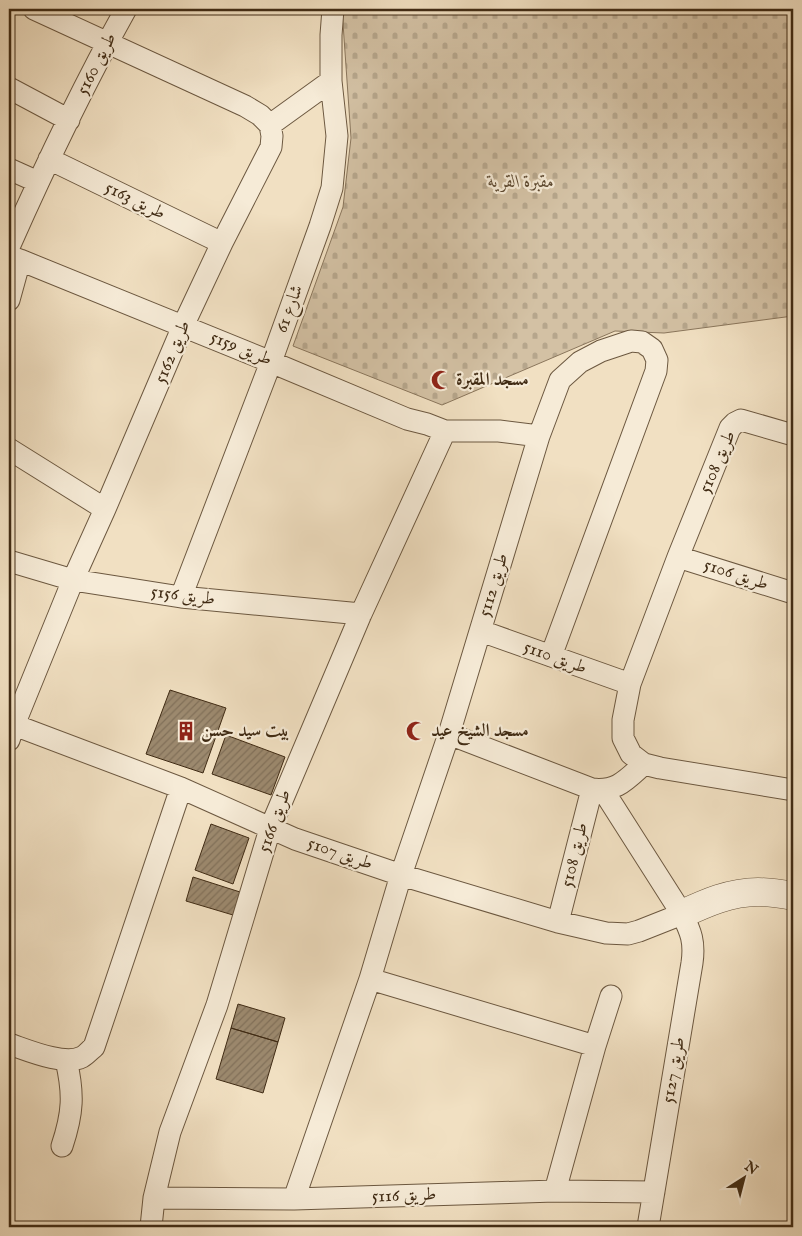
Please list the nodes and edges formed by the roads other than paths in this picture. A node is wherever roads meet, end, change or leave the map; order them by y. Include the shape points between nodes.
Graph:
1 (34, 9) edge
2 (126, 9) edge
3 (333, 9) edge
4 (107, 42) junction
5 (331, 81) junction
6 (9, 88) edge
7 (69, 120) junction
8 (270, 125) junction
9 (49, 159) junction
10 (9, 169) edge
11 (38, 182) junction
12 (222, 243) junction
13 (13, 254) edge
14 (9, 300) edge
15 (183, 326) junction
16 (271, 362) junction
17 (445, 431) junction
18 (793, 435) edge
19 (539, 436) junction
20 (9, 449) edge
21 (105, 509) junction
22 (678, 557) junction
23 (9, 561) edge
24 (73, 580) junction
25 (793, 593) edge
26 (181, 597) junction
27 (361, 614) junction
28 (481, 631) junction
29 (551, 656) junction
30 (630, 684) junction
31 (10, 729) edge
32 (449, 734) junction
33 (644, 764) junction
34 (181, 788) junction
35 (598, 789) junction
36 (793, 790) edge
37 (270, 829) junction
38 (401, 875) junction
39 (793, 896) edge
40 (682, 914) junction
41 (558, 922) junction
42 (370, 979) junction
43 (611, 996) dead end
44 (9, 1044) edge
45 (594, 1046) junction
46 (66, 1060) junction
47 (62, 1146) dead end
48 (554, 1191) junction
49 (654, 1192) junction
50 (154, 1198) junction
51 (294, 1199) junction
52 (150, 1227) edge
53 (648, 1227) edge

1 - 4 street
2 - 4 street, طريق 5160
3 - 5 street, شارع 61
4 - 7 street, طريق 5160
4 - 8 street via 245,106
5 - 8 street
5 - 16 street, شارع 61 via 337,136 332,188
6 - 7 street
7 - 9 street, طريق 5160
8 - 12 street, طريق 5162 via 271,147
9 - 11 street, طريق 5160
9 - 12 street, طريق 5163
10 - 11 street
11 - 13 street
12 - 15 street, طريق 5162
13 - 14 street
13 - 15 street, طريق 5159
15 - 16 street, طريق 5159
15 - 21 street, طريق 5162
16 - 17 street, طريق 5159 via 407,419
16 - 26 street, شارع 61
17 - 19 street, طريق 5159 via 499,431
17 - 27 street, طريق 5166
18 - 22 street, طريق 5108 via 741,420 735,422
19 - 28 street, طريق 5112
19 - 29 street, طريق 5112 via 560,380 580,362 631,341 642,342 652,349 657,360 656,371
20 - 21 street
21 - 24 street, طريق 5162
22 - 25 street, طريق 5106
22 - 30 street
23 - 24 street, طريق 5156
24 - 26 street, طريق 5156
24 - 31 street, طريق 5162
26 - 27 street, طريق 5156
27 - 37 street, طريق 5166
28 - 29 street, طريق 5110
28 - 32 street, طريق 5112
29 - 30 street, طريق 5110
30 - 33 street via 622,720 623,738 632,754
31 - 34 street, طريق 5107
32 - 35 street
32 - 38 street, طريق 5112
33 - 35 street via 613,788
33 - 36 street
34 - 37 street, طريق 5107
34 - 46 street via 94,1047 82,1057
35 - 40 street, طريق 5127
35 - 41 street, طريق 5108
37 - 38 street, طريق 5107
37 - 50 street, طريق 5166 via 217,1005 170,1132
38 - 41 street, طريق 5107
38 - 42 street, طريق 5112
39 - 40 street via 740,893 720,897
40 - 41 street, طريق 5107 via 628,934 606,933
40 - 49 street, طريق 5127 via 690,930 694,952
42 - 45 street
42 - 51 street, طريق 5112
43 - 45 street
44 - 46 street
45 - 48 street
46 - 47 street via 72,1094
48 - 49 street, طريق 5116
48 - 51 street, طريق 5116
49 - 53 street, طريق 5127
50 - 51 street, طريق 5116
50 - 52 street, طريق 5166

